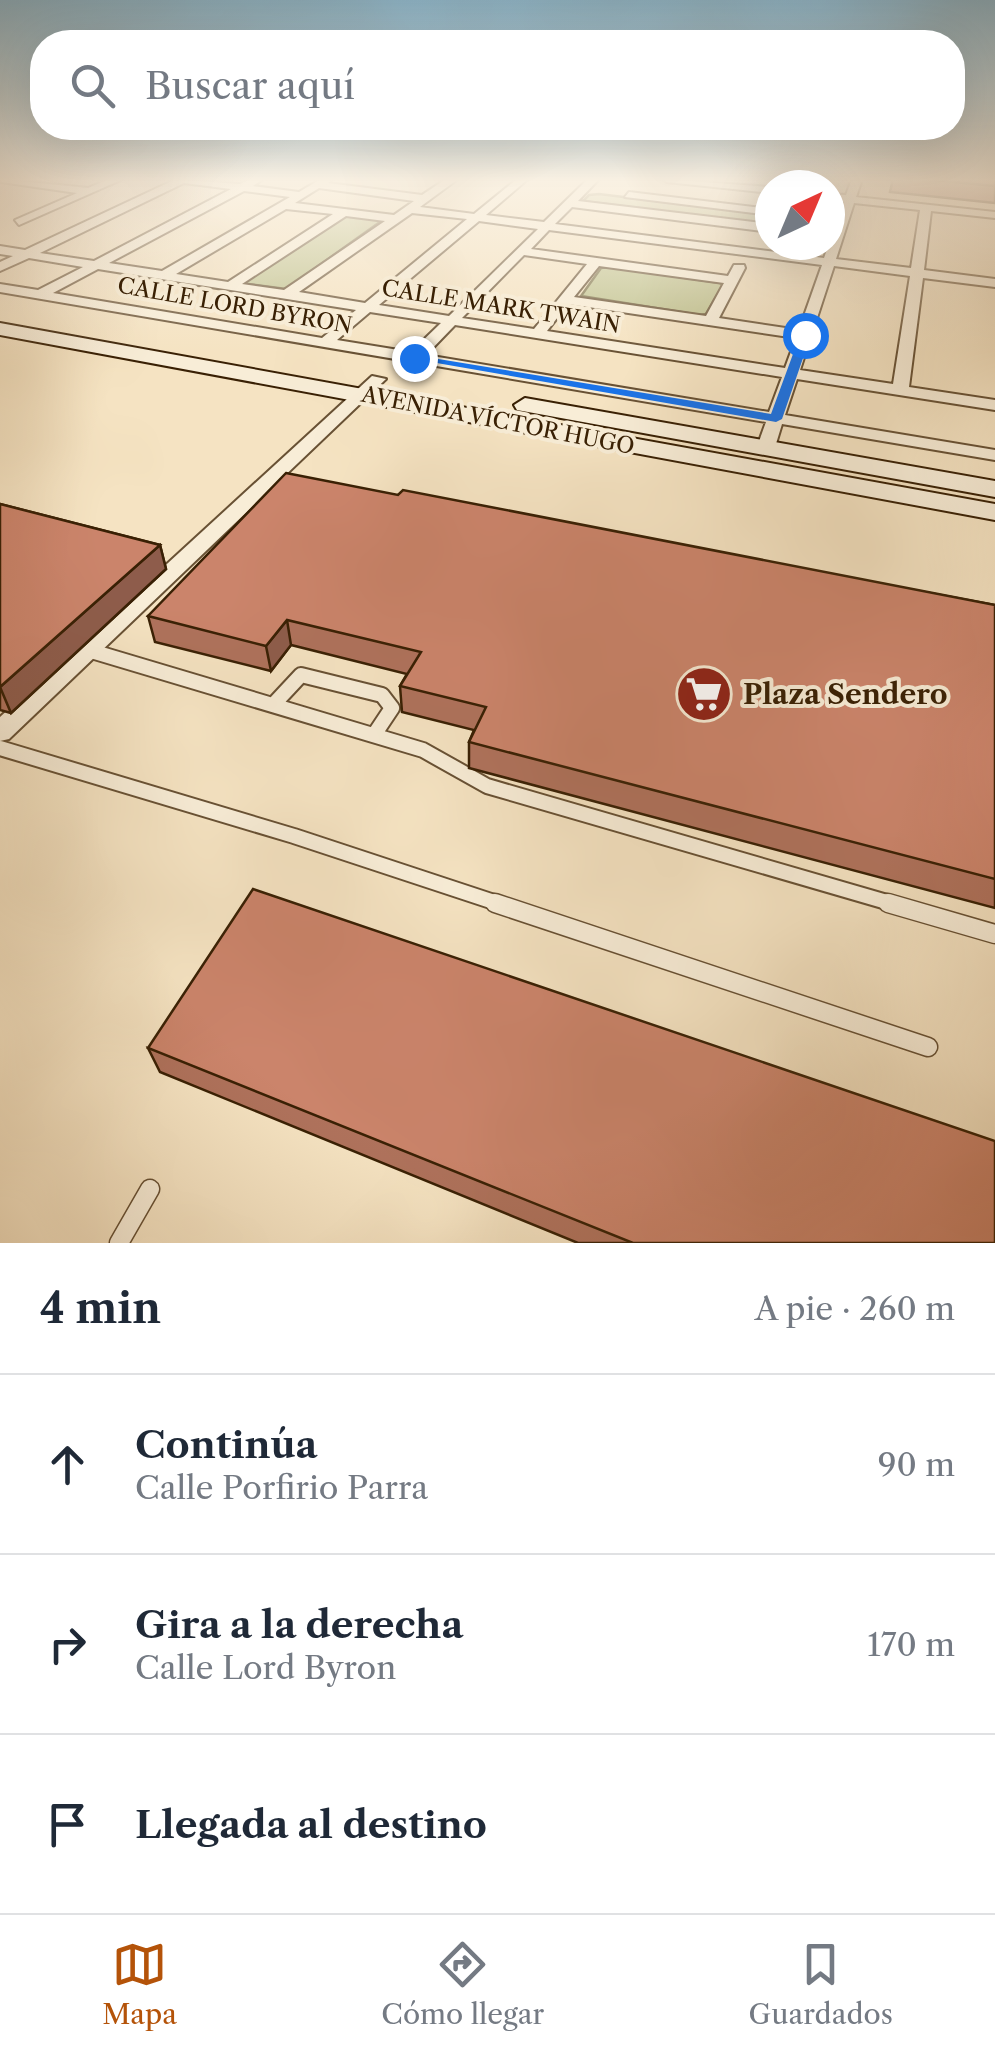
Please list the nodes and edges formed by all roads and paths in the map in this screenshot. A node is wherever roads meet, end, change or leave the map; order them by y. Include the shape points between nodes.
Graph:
1 (63, 237) edge
2 (148, 237) edge
3 (229, 237) edge
4 (306, 237) edge
5 (371, 237) edge
6 (451, 237) edge
7 (536, 237) edge
8 (633, 237) edge
9 (921, 237) edge
10 (0, 250) edge
11 (521, 252) junction
12 (749, 252) junction
13 (27, 254) junction
14 (596, 262) junction
15 (829, 262) junction
16 (96, 265) junction
17 (0, 267) edge
18 (915, 274) junction
19 (163, 276) junction
20 (732, 280) junction
21 (995, 283) edge
22 (230, 286) junction
23 (0, 288) edge
24 (39, 295) junction
25 (286, 295) junction
26 (566, 300) junction
27 (366, 307) junction
28 (0, 313) edge
29 (452, 320) junction
30 (710, 321) junction
31 (0, 329) edge
32 (537, 334) junction
33 (805, 335) junction
34 (324, 343) junction
35 (414, 358) junction
36 (792, 374) junction
37 (369, 387) junction
38 (900, 391) junction
39 (995, 405) edge
40 (776, 419) junction
41 (766, 446) junction
42 (995, 455) edge
43 (824, 459) junction
44 (745, 466) junction
45 (995, 488) edge
46 (995, 512) edge
47 (88, 650) junction
48 (273, 705) junction
49 (0, 732) edge
50 (374, 735) junction
51 (0, 748) edge
52 (995, 934) edge
53 (928, 1047) dead end
54 (150, 1190) dead end
55 (120, 1243) edge

1 - 13 street
2 - 16 street
3 - 19 street
4 - 22 street
5 - 25 street
6 - 27 street
7 - 11 street
8 - 12 street
9 - 18 street
10 - 13 street, CALLE MARK TWAIN
11 - 14 street
11 - 29 street
12 - 15 street
12 - 20 street
13 - 16 street, CALLE MARK TWAIN
13 - 17 street
14 - 20 street
14 - 26 street
15 - 18 street
15 - 33 street
16 - 19 street, CALLE MARK TWAIN
16 - 24 street
18 - 21 street
18 - 38 street
19 - 22 street, CALLE MARK TWAIN
20 - 30 street
22 - 25 street, CALLE MARK TWAIN
23 - 24 street, CALLE LORD BYRON
24 - 34 street, CALLE LORD BYRON
25 - 27 street, CALLE MARK TWAIN
26 - 30 street
26 - 32 street
27 - 29 street, CALLE MARK TWAIN
27 - 34 street
28 - 37 street, AVENIDA VÍCTOR HUGO
29 - 32 street, CALLE MARK TWAIN
29 - 35 street
30 - 33 street
31 - 37 street, AVENIDA VÍCTOR HUGO
32 - 36 street, CALLE MARK TWAIN
33 - 36 street
34 - 35 street, CALLE LORD BYRON
35 - 40 street, CALLE LORD BYRON
36 - 38 street, CALLE MARK TWAIN
36 - 40 street
37 - 41 street, AVENIDA VÍCTOR HUGO
37 - 44 street, AVENIDA VÍCTOR HUGO
37 - 47 street
38 - 39 street, CALLE MARK TWAIN
40 - 41 street
40 - 42 street, CALLE LORD BYRON
41 - 43 street, AVENIDA VÍCTOR HUGO
43 - 44 street
43 - 45 street, AVENIDA VÍCTOR HUGO
44 - 46 street, AVENIDA VÍCTOR HUGO
47 - 48 lane
47 - 49 street
48 - 50 lane
48 - 50 lane via 300,675 382,695 392,708
50 - 52 lane via 440,757 487,786
51 - 53 lane via 294,836
54 - 55 lane

